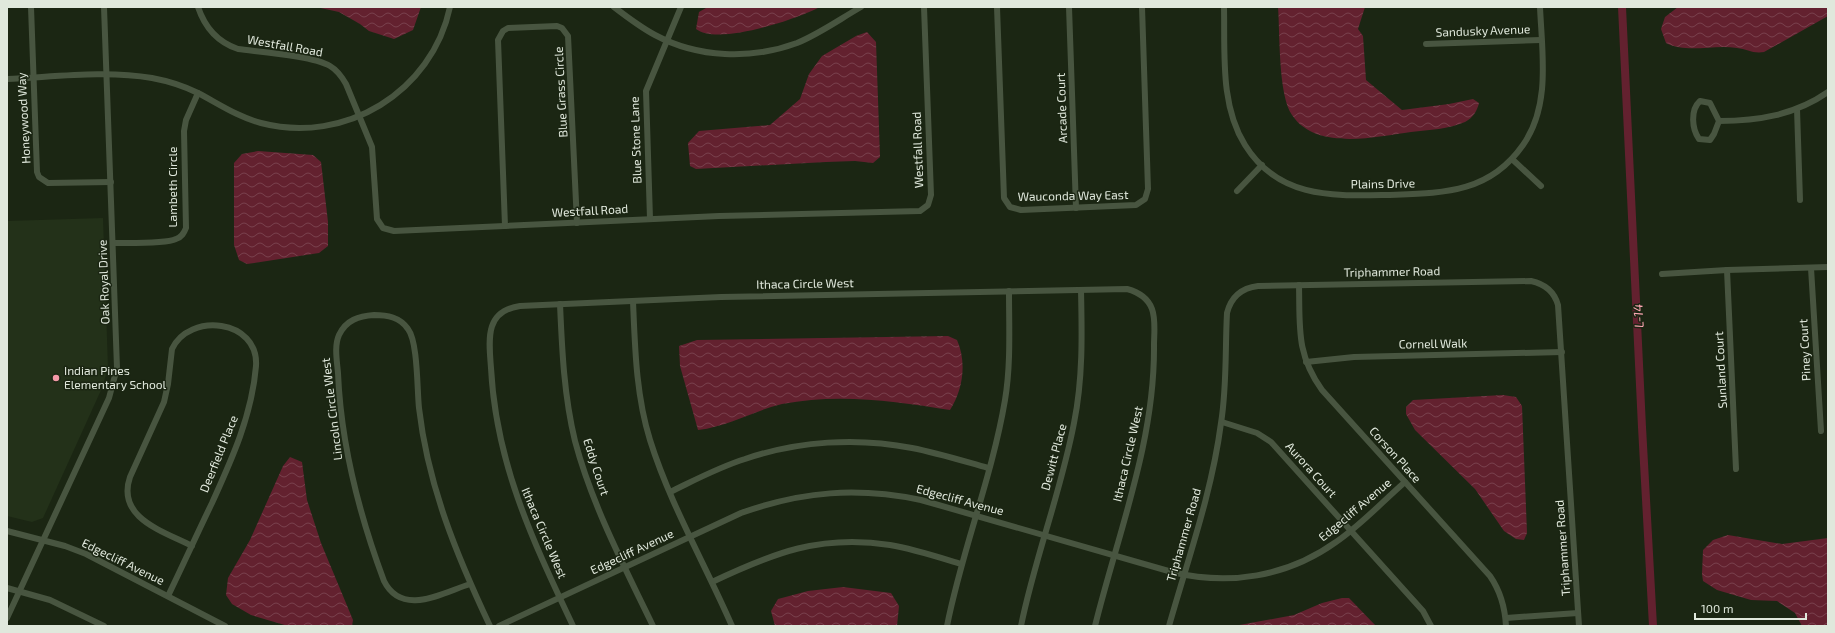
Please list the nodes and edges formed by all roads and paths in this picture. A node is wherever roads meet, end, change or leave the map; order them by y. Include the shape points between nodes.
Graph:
1 (30, 7) edge
2 (104, 7) edge
3 (198, 7) edge
4 (450, 7) edge
5 (614, 7) edge
6 (682, 7) edge
7 (861, 7) edge
8 (924, 7) edge
9 (997, 7) edge
10 (1069, 7) edge
11 (1142, 7) edge
12 (1224, 7) edge
13 (1540, 7) edge
14 (667, 40) junction
15 (1541, 40) junction
16 (1426, 44) dead end
17 (107, 75) junction
18 (33, 78) junction
19 (7, 79) edge
20 (1828, 92) edge
21 (198, 93) junction
22 (1797, 109) junction
23 (359, 117) junction
24 (1719, 121) junction
25 (1512, 159) junction
26 (1262, 165) junction
27 (111, 182) junction
28 (1541, 186) dead end
29 (1237, 191) dead end
30 (1800, 200) dead end
31 (1076, 208) junction
32 (650, 219) junction
33 (578, 223) junction
34 (505, 226) junction
35 (113, 243) junction
36 (1828, 267) edge
37 (1811, 268) junction
38 (1727, 270) junction
39 (1662, 274) dead end
40 (1298, 285) junction
41 (1081, 290) junction
42 (1009, 291) junction
43 (633, 301) junction
44 (560, 304) junction
45 (1562, 352) junction
46 (1306, 362) junction
47 (1222, 422) junction
48 (1821, 432) dead end
49 (988, 468) junction
50 (1736, 469) dead end
51 (1405, 482) junction
52 (670, 492) junction
53 (974, 516) junction
54 (1351, 530) junction
55 (7, 531) edge
56 (691, 536) junction
57 (1044, 536) junction
58 (43, 540) junction
59 (192, 546) junction
60 (1114, 556) junction
61 (961, 564) junction
62 (625, 567) junction
63 (1184, 575) junction
64 (712, 582) junction
65 (470, 584) junction
66 (7, 588) edge
67 (19, 591) junction
68 (168, 596) junction
69 (560, 598) junction
70 (1578, 613) junction
71 (7, 618) edge
72 (1506, 618) junction
73 (100, 625) edge
74 (225, 626) edge
75 (490, 626) edge
76 (499, 626) edge
77 (572, 626) edge
78 (653, 626) edge
79 (732, 626) edge
80 (947, 626) edge
81 (1021, 626) edge
82 (1095, 626) edge
83 (1169, 626) edge
84 (1431, 626) edge
85 (1506, 626) edge
86 (1579, 626) edge

1 - 18 street, Honeywood Way
2 - 17 street, Oak Royal Drive
3 - 23 street, Westfall Road via 209,30 227,45 238,49 314,60 333,68 346,84
4 - 23 street via 439,39 420,70 394,96
5 - 14 street via 638,25
6 - 14 street, Blue Stone Lane
7 - 14 street via 804,39 768,51 723,54 685,47
8 - 32 street, Westfall Road via 931,195 924,209 914,212
9 - 31 street, Wauconda Way East via 1004,198 1010,207 1015,209
10 - 31 street, Arcade Court
11 - 31 street, Wauconda Way East via 1147,194 1145,199 1136,205
12 - 26 street, Plains Drive via 1227,88 1231,114 1238,133
13 - 15 street, Plains Drive
14 - 32 street, Blue Stone Lane via 647,86 645,97
15 - 16 street, Sandusky Avenue
15 - 25 street, Plains Drive via 1543,85 1538,116 1524,144
17 - 18 street
17 - 21 street via 153,79
17 - 27 street, Oak Royal Drive
18 - 19 street
18 - 27 street, Honeywood Way via 39,177 54,184
20 - 22 street
21 - 23 street via 243,117 278,127 314,128
21 - 35 street, Lambeth Circle via 184,131 184,233 171,241
22 - 24 street via 1745,121
22 - 30 street
23 - 34 street, Westfall Road via 372,147 377,219 383,228 394,231
24 - 24 street via 1710,140 1700,139 1694,128 1696,104 1700,101 1710,103
25 - 26 street, Plains Drive via 1491,176 1472,186 1429,194 1320,194 1290,185
25 - 28 street
26 - 29 street
27 - 35 street, Oak Royal Drive
32 - 33 street, Westfall Road
33 - 34 street, Westfall Road
33 - 34 street, Blue Grass Circle via 568,36 557,26 513,27 503,31 498,40
35 - 58 street, Oak Royal Drive via 118,355 115,380
36 - 37 street
37 - 38 street
37 - 48 street, Piney Court
38 - 39 street
38 - 50 street, Sunland Court
40 - 45 street, Triphammer Road via 1536,282 1550,290 1556,300
40 - 46 street, Corson Place via 1300,337
40 - 47 street, Triphammer Road via 1253,287 1238,294 1231,303 1227,313 1227,359
41 - 42 street, Ithaca Circle West
41 - 57 street, Dewitt Place via 1082,340 1078,402 1069,449
41 - 60 street, Ithaca Circle West via 1132,291 1146,300 1154,315 1154,354 1148,420 1138,471
42 - 43 street, Ithaca Circle West
42 - 49 street via 1008,381 999,430
43 - 44 street, Ithaca Circle West
43 - 52 street via 636,365 643,414 657,462
44 - 62 street, Eddy Court via 565,387 575,440 596,505
44 - 69 street, Ithaca Circle West via 509,309 496,319 489,340 494,404 505,461 525,521
45 - 46 street, Cornell Walk via 1354,357
45 - 70 street, Triphammer Road
46 - 51 street, Corson Place via 1322,390
47 - 54 street, Aurora Court via 1267,438
47 - 63 street, Triphammer Road via 1209,486
49 - 52 street via 898,445 869,442 820,443 791,447 744,459
49 - 53 street
51 - 54 street, Edgecliff Avenue
51 - 72 street, Corson Place via 1493,581 1501,595
52 - 56 street
53 - 56 street, Edgecliff Avenue via 899,496 833,492 762,506
53 - 57 street, Edgecliff Avenue
53 - 61 street
54 - 63 street, Edgecliff Avenue via 1337,542 1308,559 1270,574 1223,579
54 - 84 street, Aurora Court via 1423,611
55 - 58 street, Edgecliff Avenue
56 - 62 street, Edgecliff Avenue
56 - 64 street
57 - 60 street, Edgecliff Avenue
57 - 81 street, Dewitt Place
58 - 67 street, Oak Royal Drive
58 - 68 street, Edgecliff Avenue via 86,554
59 - 59 street, Deerfield Place via 242,435 256,364 248,340 240,332 224,326 191,329 174,344 164,402 127,488 129,503 139,517
59 - 68 street, Deerfield Place
60 - 63 street, Edgecliff Avenue
60 - 82 street, Ithaca Circle West
61 - 64 street via 891,545 853,541 830,542 786,550
61 - 80 street
62 - 69 street, Edgecliff Avenue
62 - 78 street, Eddy Court
63 - 83 street, Triphammer Road
64 - 79 street
65 - 65 street, Lincoln Circle West via 415,601 398,598 384,581 357,499 341,417 337,344 343,328 356,318 382,315 393,317 406,326 412,335 419,410 431,472 449,533
65 - 75 street, Lincoln Circle West
66 - 67 street
67 - 71 street, Oak Royal Drive
67 - 73 street via 50,600
68 - 74 street, Edgecliff Avenue
69 - 76 street, Edgecliff Avenue
69 - 77 street, Ithaca Circle West
70 - 72 street
70 - 86 street, Triphammer Road
72 - 85 street, Corson Place

